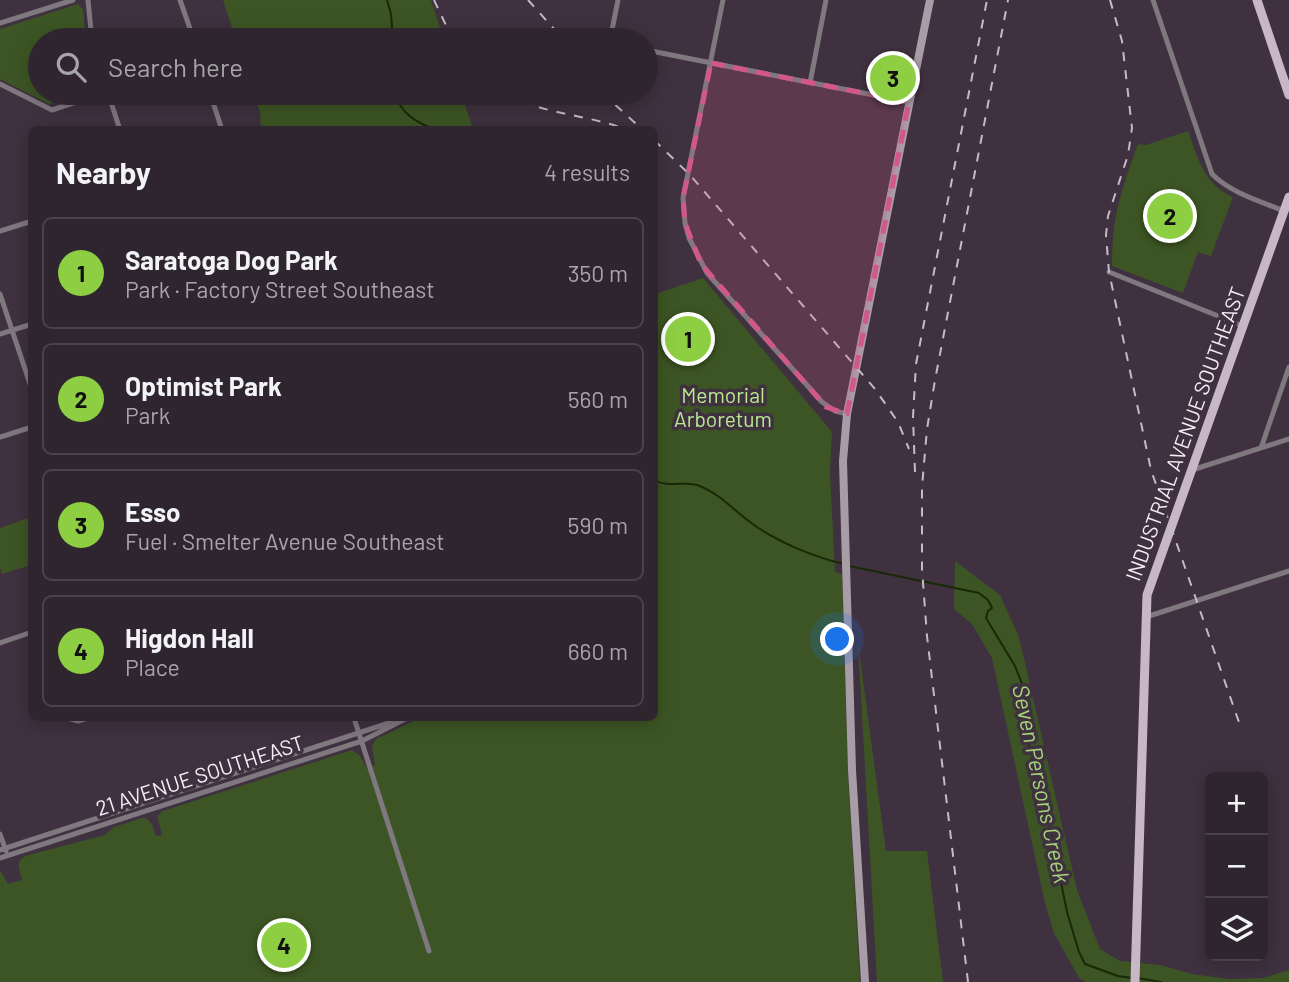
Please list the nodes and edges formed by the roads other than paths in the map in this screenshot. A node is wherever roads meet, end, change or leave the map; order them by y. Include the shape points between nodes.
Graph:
1 (73, 0) edge
2 (88, 0) edge
3 (180, 0) edge
4 (618, 0) edge
5 (723, 0) edge
6 (826, 0) edge
7 (1153, 0) edge
8 (1257, 0) edge
9 (930, 1) edge
10 (0, 23) edge
11 (91, 28) edge
12 (190, 28) edge
13 (612, 28) edge
14 (658, 52) edge
15 (711, 63) junction
16 (810, 82) junction
17 (0, 84) edge
18 (1289, 95) edge
19 (28, 98) edge
20 (909, 102) junction
21 (42, 105) edge
22 (68, 105) edge
23 (111, 105) edge
24 (215, 105) edge
25 (118, 126) edge
26 (221, 126) edge
27 (1289, 197) edge
28 (1284, 211) junction
29 (28, 222) edge
30 (0, 231) edge
31 (1109, 272) dead end
32 (0, 294) edge
33 (28, 325) edge
34 (1243, 326) junction
35 (12, 331) junction
36 (0, 334) edge
37 (1289, 367) edge
38 (28, 378) edge
39 (847, 414) junction
40 (28, 428) edge
41 (0, 437) edge
42 (1289, 439) edge
43 (1261, 448) junction
44 (1192, 470) junction
45 (1289, 571) edge
46 (1146, 617) junction
47 (28, 633) edge
48 (0, 643) edge
49 (355, 721) edge
50 (397, 721) edge
51 (400, 721) edge
52 (359, 733) junction
53 (362, 741) junction
54 (0, 834) edge
55 (2, 849) edge
56 (7, 855) junction
57 (0, 858) edge
58 (429, 951) dead end
59 (865, 982) edge
60 (1135, 982) edge

1 - 10 street
2 - 11 street
3 - 12 street
4 - 13 street
5 - 15 street
6 - 16 street
7 - 28 street via 1212,174 1220,183
8 - 18 main road
9 - 20 street
14 - 15 street
15 - 16 street
15 - 39 street via 684,198 689,237 707,273 781,358 826,407
16 - 20 street
17 - 19 street
20 - 39 street
21 - 22 street via 52,110
23 - 25 street
24 - 26 street
27 - 28 main road, INDUSTRIAL AVENUE SOUTHEAST
28 - 34 main road, INDUSTRIAL AVENUE SOUTHEAST
29 - 30 street
31 - 34 street
32 - 35 street
33 - 35 street
34 - 44 main road, INDUSTRIAL AVENUE SOUTHEAST
35 - 36 street
35 - 38 street
37 - 43 street
39 - 59 street via 843,461 852,770
40 - 41 street
42 - 43 street
43 - 44 street
44 - 46 main road, INDUSTRIAL AVENUE SOUTHEAST via 1147,596
45 - 46 street
46 - 60 main road, INDUSTRIAL AVENUE SOUTHEAST
47 - 48 street
49 - 52 street
50 - 52 street, 21 AVENUE SOUTHEAST
51 - 53 street, 21 AVENUE SOUTHEAST
52 - 53 street
52 - 55 street, 21 AVENUE SOUTHEAST
53 - 56 street, 21 AVENUE SOUTHEAST
53 - 58 street
54 - 55 street
55 - 56 street
56 - 57 street, 21 AVENUE SOUTHEAST

